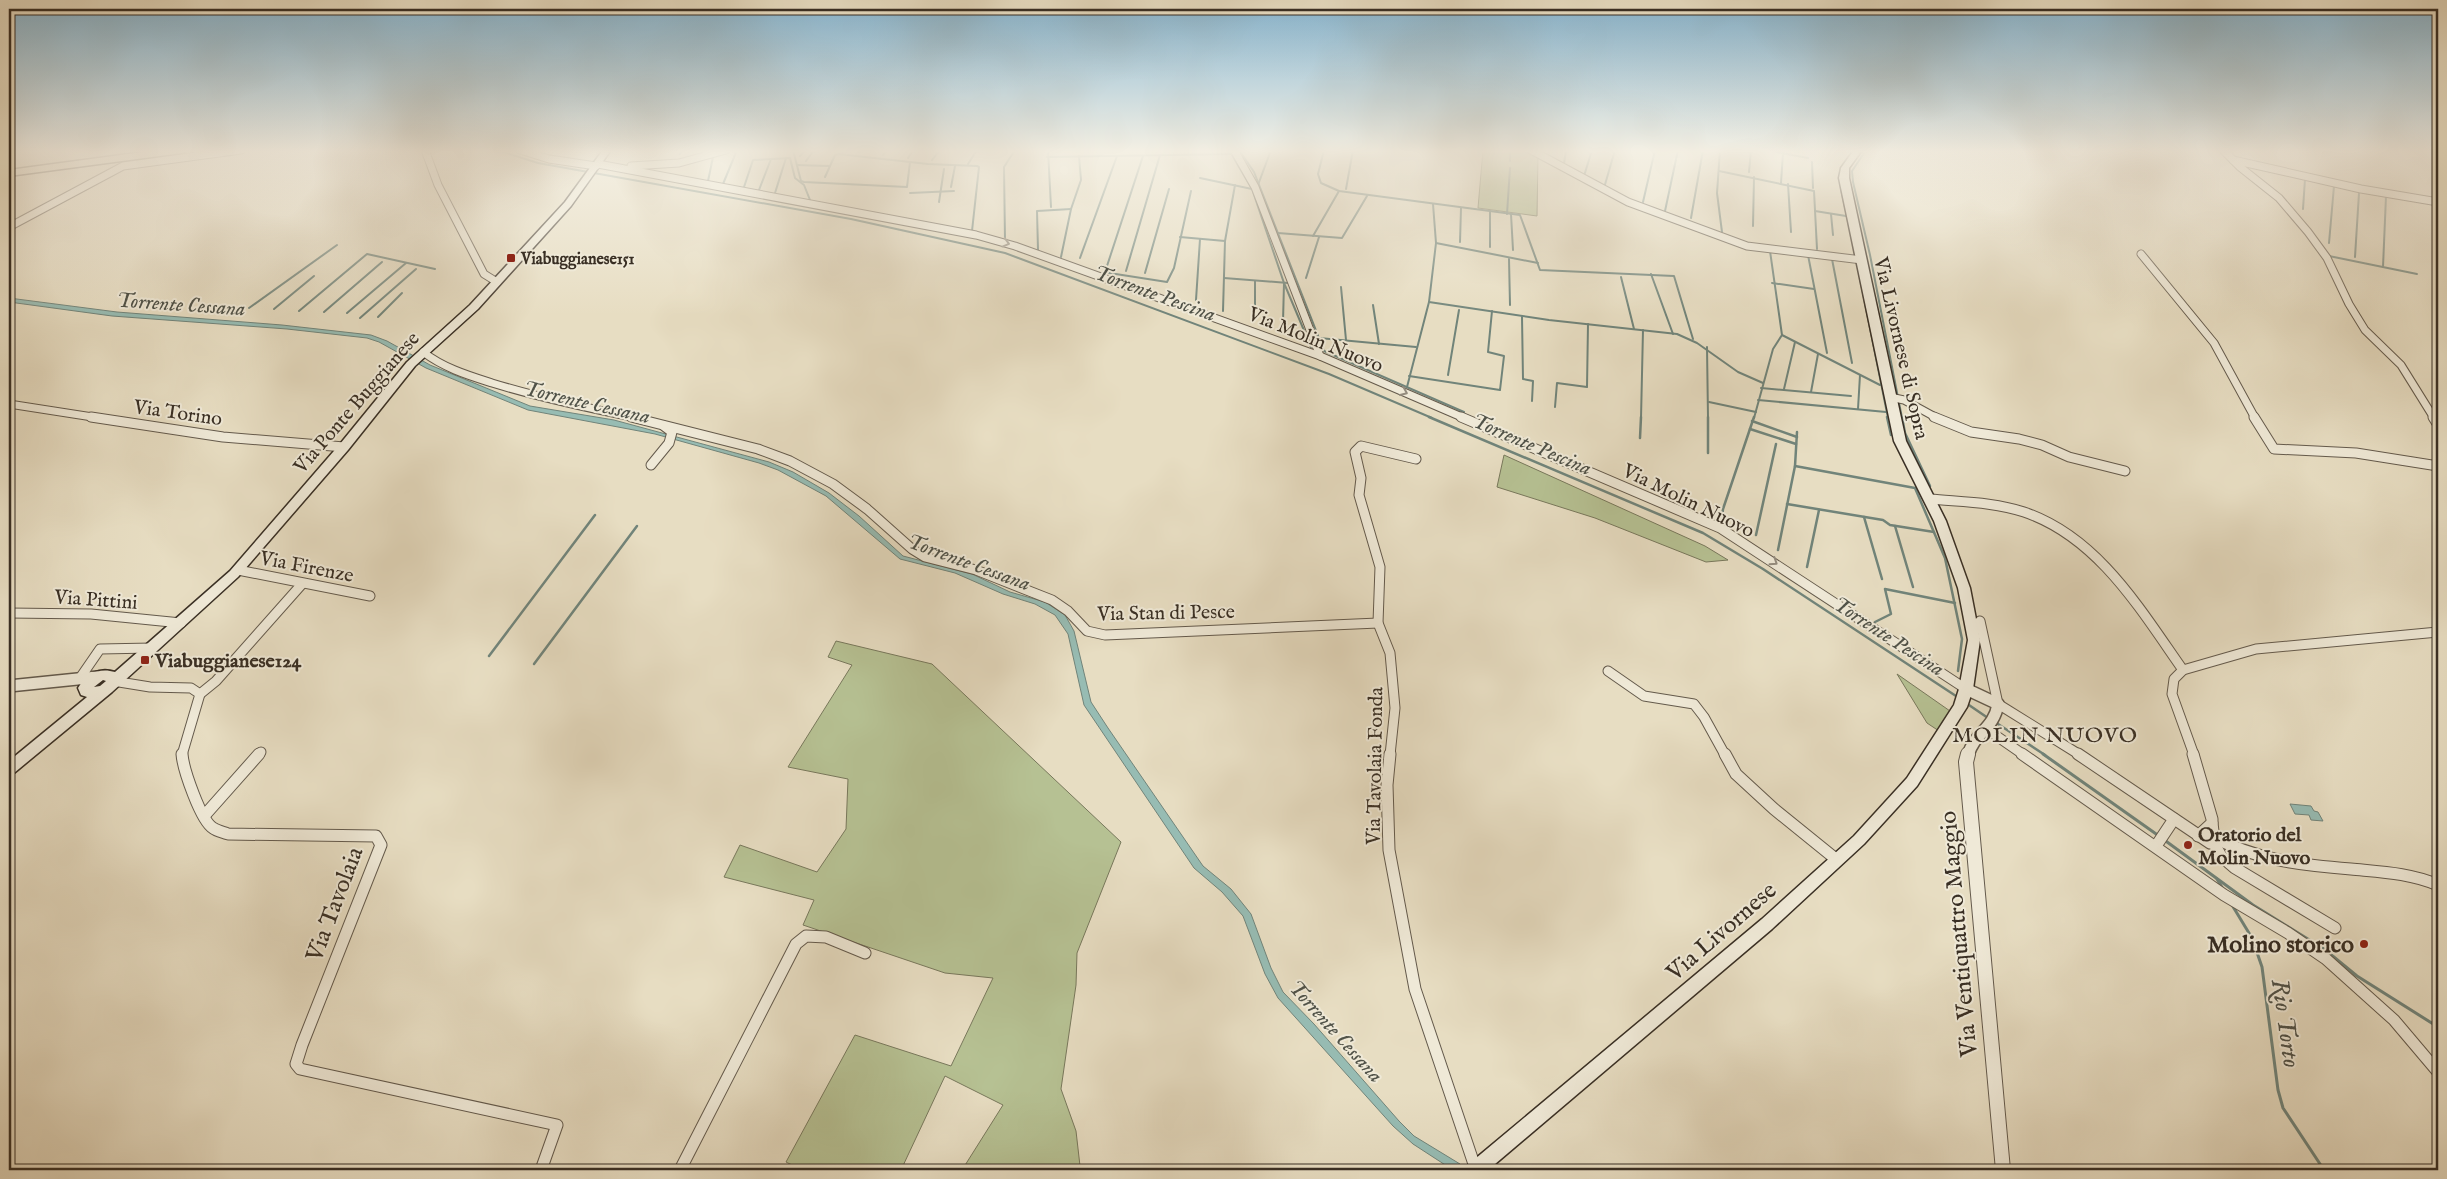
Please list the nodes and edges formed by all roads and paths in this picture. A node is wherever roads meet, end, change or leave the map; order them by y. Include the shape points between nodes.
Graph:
1 (50, 205) edge
2 (450, 205) edge
3 (567, 205) edge
4 (814, 205) edge
5 (1262, 205) edge
6 (1636, 205) edge
7 (1850, 205) edge
8 (2286, 205) edge
9 (9, 227) edge
10 (2141, 254) dead end
11 (1862, 260) junction
12 (497, 282) junction
13 (1320, 356) junction
14 (418, 358) junction
15 (1890, 397) junction
16 (9, 404) edge
17 (657, 422) junction
18 (2438, 425) edge
19 (344, 447) junction
20 (1416, 459) dead end
21 (651, 465) dead end
22 (2438, 466) edge
23 (2125, 471) dead end
24 (1930, 499) junction
25 (238, 570) junction
26 (302, 584) junction
27 (370, 596) dead end
28 (9, 613) edge
29 (1980, 621) dead end
30 (1378, 623) junction
31 (181, 624) junction
32 (2438, 632) edge
33 (147, 653) junction
34 (1608, 670) dead end
35 (2183, 670) junction
36 (105, 680) junction
37 (9, 686) edge
38 (84, 686) junction
39 (200, 694) junction
40 (1963, 698) junction
41 (1998, 704) junction
42 (1990, 724) junction
43 (57, 728) junction
44 (261, 752) dead end
45 (9, 770) edge
46 (204, 816) junction
47 (2174, 819) junction
48 (2212, 821) junction
49 (2165, 832) joint
50 (2200, 834) junction
51 (2213, 840) junction
52 (2157, 845) junction
53 (1837, 860) junction
54 (2438, 885) edge
55 (2335, 928) dead end
56 (866, 953) dead end
57 (2438, 1072) edge
58 (541, 1170) edge
59 (680, 1170) edge
60 (1475, 1170) edge
61 (2003, 1170) edge

1 - 9 street
2 - 12 street via 484,274
3 - 12 main road, Via Ponte Buggianese
4 -> 13 street, Via Molin Nuovo via 976,235 1016,246
5 - 13 street
6 - 11 street via 1747,246
7 - 11 main road, Via Livornese di Sopra
8 - 18 street via 2327,258 2365,330 2401,365
10 - 22 street via 2214,343 2274,449 2356,453
11 - 15 main road, Via Livornese di Sopra
12 - 14 main road, Via Ponte Buggianese
13 -> 40 street, Via Molin Nuovo via 1720,528
14 - 17 street, Via Stan di Pesce via 543,399
14 - 19 main road, Via Ponte Buggianese
15 - 23 street via 1904,400 1946,423 1972,432 2019,439 2069,457
15 - 24 main road, Via Livornese di Sopra via 1900,441
16 - 19 street, Via Torino via 223,437
17 - 21 street via 672,433 669,443
17 - 30 street, Via Stan di Pesce via 758,449 802,466 867,509 925,557 976,570 1052,600 1087,631 1105,634
19 - 25 main road, Via Ponte Buggianese
20 - 30 street, Via Tavolaia Fonda via 1361,446 1355,452 1361,478 1359,495 1380,567
24 - 35 street via 2024,512 2064,530 2092,552 2133,601
24 - 40 main road, Via Livornese di Sopra via 1964,588 1974,640
25 - 26 street, Via Firenze
25 - 31 main road, Via Ponte Buggianese
26 - 27 street, Via Firenze
26 - 39 street via 216,681
28 - 31 street, Via Pittini via 91,614
29 - 41 street
30 - 60 street, Via Tavolaia Fonda via 1390,653 1395,708 1387,784 1389,850 1405,944 1414,989
31 - 33 main road, Via Ponte Buggianese
32 - 35 street via 2256,649
33 - 36 main road, Via Ponte Buggianese
33 - 38 street via 117,647 100,649
34 - 53 street via 1644,696 1694,704 1736,774
35 - 48 street via 2174,678 2172,694
36 - 38 main road via 95,693
36 - 39 street via 191,688
36 - 43 main road, Via Ponte Buggianese
37 - 38 street
38 - 43 main road via 80,702
39 - 46 street, Via Tavolaia via 182,755 185,772
40 - 41 street
40 - 53 main road, Via Livornese via 1912,782
41 - 42 street, Via Ventiquattro Maggio
41 - 47 street via 2023,717
42 - 52 street
42 - 61 street, Via Ventiquattro Maggio via 1971,745 1966,762
43 - 45 main road
44 - 46 street
46 - 58 street, Via Tavolaia via 212,828 228,834 376,836 381,845 296,1064 300,1069 557,1125
47 - 49 street
47 - 50 street
48 - 50 street
48 - 51 street
49 - 52 street
50 - 51 street
51 - 54 street via 2295,864 2416,876
51 - 55 street via 2221,856 2235,868
52 - 57 street via 2227,896 2307,945 2334,966 2420,1047
53 - 60 main road, Via Livornese via 1767,924
56 - 59 street via 826,937 806,936 796,944

